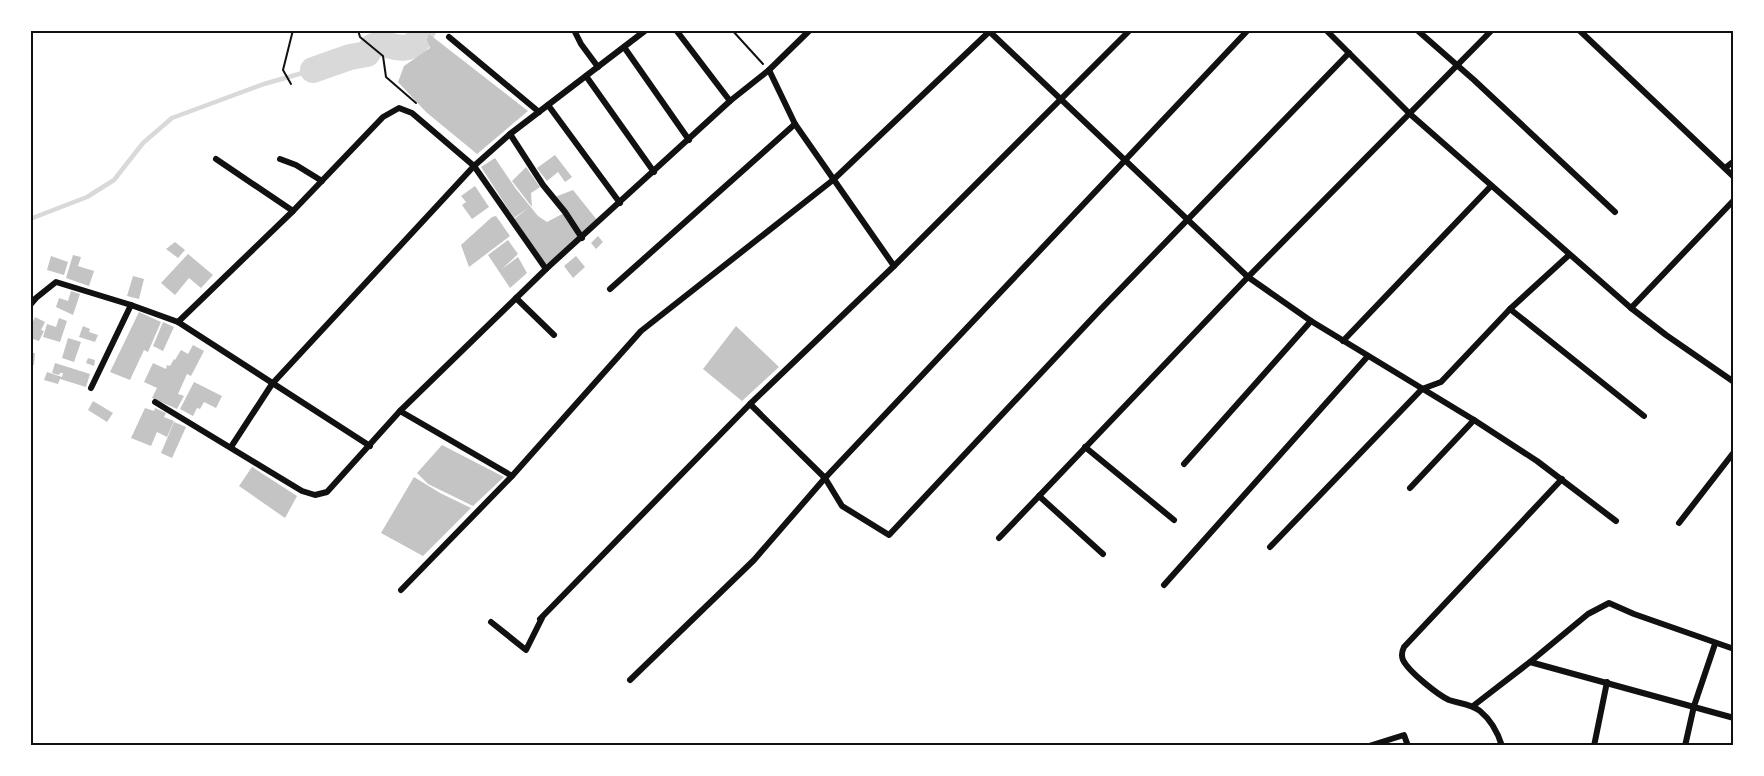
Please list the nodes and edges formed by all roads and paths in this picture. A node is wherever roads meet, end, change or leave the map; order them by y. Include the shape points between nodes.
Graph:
1 (293, 30) edge
2 (358, 30) edge
3 (574, 30) edge
4 (646, 30) edge
5 (676, 30) edge
6 (732, 30) edge
7 (810, 30) edge
8 (1130, 30) edge
9 (1248, 30) edge
10 (1326, 30) edge
11 (1417, 30) edge
12 (1491, 30) edge
13 (1579, 30) edge
14 (990, 31) edge
15 (449, 38) dead end
16 (624, 47) junction
17 (1349, 53) junction
18 (1457, 66) junction
19 (598, 67) junction
20 (769, 70) junction
21 (586, 76) junction
22 (291, 84) dead end
23 (1061, 100) junction
24 (730, 101) junction
25 (418, 105) dead end
26 (548, 105) junction
27 (539, 112) junction
28 (1410, 114) junction
29 (795, 124) junction
30 (510, 134) junction
31 (689, 140) junction
32 (216, 159) dead end
33 (279, 159) dead end
34 (1124, 161) junction
35 (1734, 161) edge
36 (474, 166) junction
37 (1725, 168) junction
38 (654, 172) junction
39 (1734, 177) edge
40 (833, 180) junction
41 (322, 181) junction
42 (1491, 186) junction
43 (1734, 200) edge
44 (620, 203) junction
45 (293, 211) junction
46 (1615, 212) dead end
47 (1187, 220) junction
48 (582, 238) junction
49 (1569, 255) junction
50 (894, 266) junction
51 (546, 269) junction
52 (1248, 278) junction
53 (610, 289) dead end
54 (516, 298) junction
55 (130, 304) junction
56 (30, 305) edge
57 (1631, 308) junction
58 (1510, 309) junction
59 (1311, 321) junction
60 (178, 322) junction
61 (554, 334) dead end
62 (1343, 341) junction
63 (1368, 356) junction
64 (1734, 381) edge
65 (272, 384) junction
66 (91, 388) dead end
67 (1422, 389) junction
68 (155, 402) dead end
69 (750, 404) junction
70 (400, 411) junction
71 (1644, 416) dead end
72 (1474, 420) junction
73 (370, 446) junction
74 (231, 447) junction
75 (1085, 447) junction
76 (1734, 452) edge
77 (1184, 464) dead end
78 (512, 476) junction
79 (825, 478) junction
80 (1562, 479) junction
81 (1410, 488) dead end
82 (1039, 496) junction
83 (1174, 520) dead end
84 (1616, 521) dead end
85 (1679, 523) dead end
86 (999, 538) dead end
87 (1270, 547) dead end
88 (1103, 554) dead end
89 (1164, 585) dead end
90 (401, 590) dead end
91 (491, 622) dead end
92 (1715, 644) junction
93 (1734, 650) edge
94 (1530, 662) junction
95 (630, 680) dead end
96 (1607, 682) junction
97 (1473, 706) junction
98 (1694, 706) junction
99 (1734, 718) edge
100 (1369, 746) edge
101 (1408, 746) edge
102 (1502, 746) edge
103 (1594, 746) edge
104 (1685, 746) edge

1 - 22 path via 283,70
2 - 25 path via 360,38 383,56 386,77
3 - 19 street
4 - 16 street
5 - 24 street
6 - 20 path
7 - 20 street
8 - 23 street
9 - 34 street
10 - 17 street
11 - 18 street
12 - 18 street
13 - 37 street
14 - 23 street
14 - 40 street
15 - 27 street
16 - 19 street
16 - 31 street
17 - 28 street
17 - 47 street
18 - 28 street
18 - 46 street
19 - 21 street
20 - 24 street
20 - 29 street
21 - 26 street
21 - 38 street
23 - 34 street
23 - 50 street
24 - 31 street
26 - 27 street
26 - 44 street
27 - 30 street
28 - 42 street
28 - 52 street
29 - 40 street
29 - 53 street
30 - 36 street
30 - 48 street
31 - 38 street
32 - 45 street
33 - 41 street
34 - 47 street
34 - 79 street
35 - 37 street
36 - 41 street via 412,113 399,108 383,117
36 - 51 street
36 - 65 street
37 - 39 street
38 - 44 street
40 - 50 street
40 - 78 street via 641,331
41 - 45 street
42 - 49 street
42 - 62 street
43 - 57 street
44 - 48 street
45 - 60 street
47 - 52 street
47 - 79 street via 889,536 842,506
48 - 51 street
49 - 57 street
49 - 58 street
50 - 69 street
51 - 54 street
52 - 59 street
52 - 75 street
54 - 61 street
54 - 70 street
55 - 56 street via 56,282
55 - 60 street
55 - 66 street
57 - 64 street
58 - 67 street via 1441,382
58 - 71 street
59 - 62 street
59 - 77 street
60 - 65 street
62 - 63 street
63 - 67 street
63 - 89 street
65 - 73 street
65 - 74 street
67 - 72 street
67 - 87 street
68 - 74 street
69 - 79 street
69 - 91 street via 541,618 526,650
70 - 73 street
70 - 78 street
72 - 80 street
72 - 81 street
73 - 74 street via 327,492 315,495
75 - 82 street
75 - 83 street
76 - 85 street
78 - 90 street
79 - 95 street via 754,560
80 - 84 street
80 - 97 street via 1404,647 1403,660 1418,676 1448,699
82 - 86 street
82 - 88 street
92 - 93 street
92 - 94 street via 1609,603 1587,614
92 - 98 street
94 - 96 street
94 - 97 street
96 - 98 street
96 - 103 street
97 - 102 street via 1498,732
98 - 99 street
98 - 104 street
100 - 101 street via 1404,735

